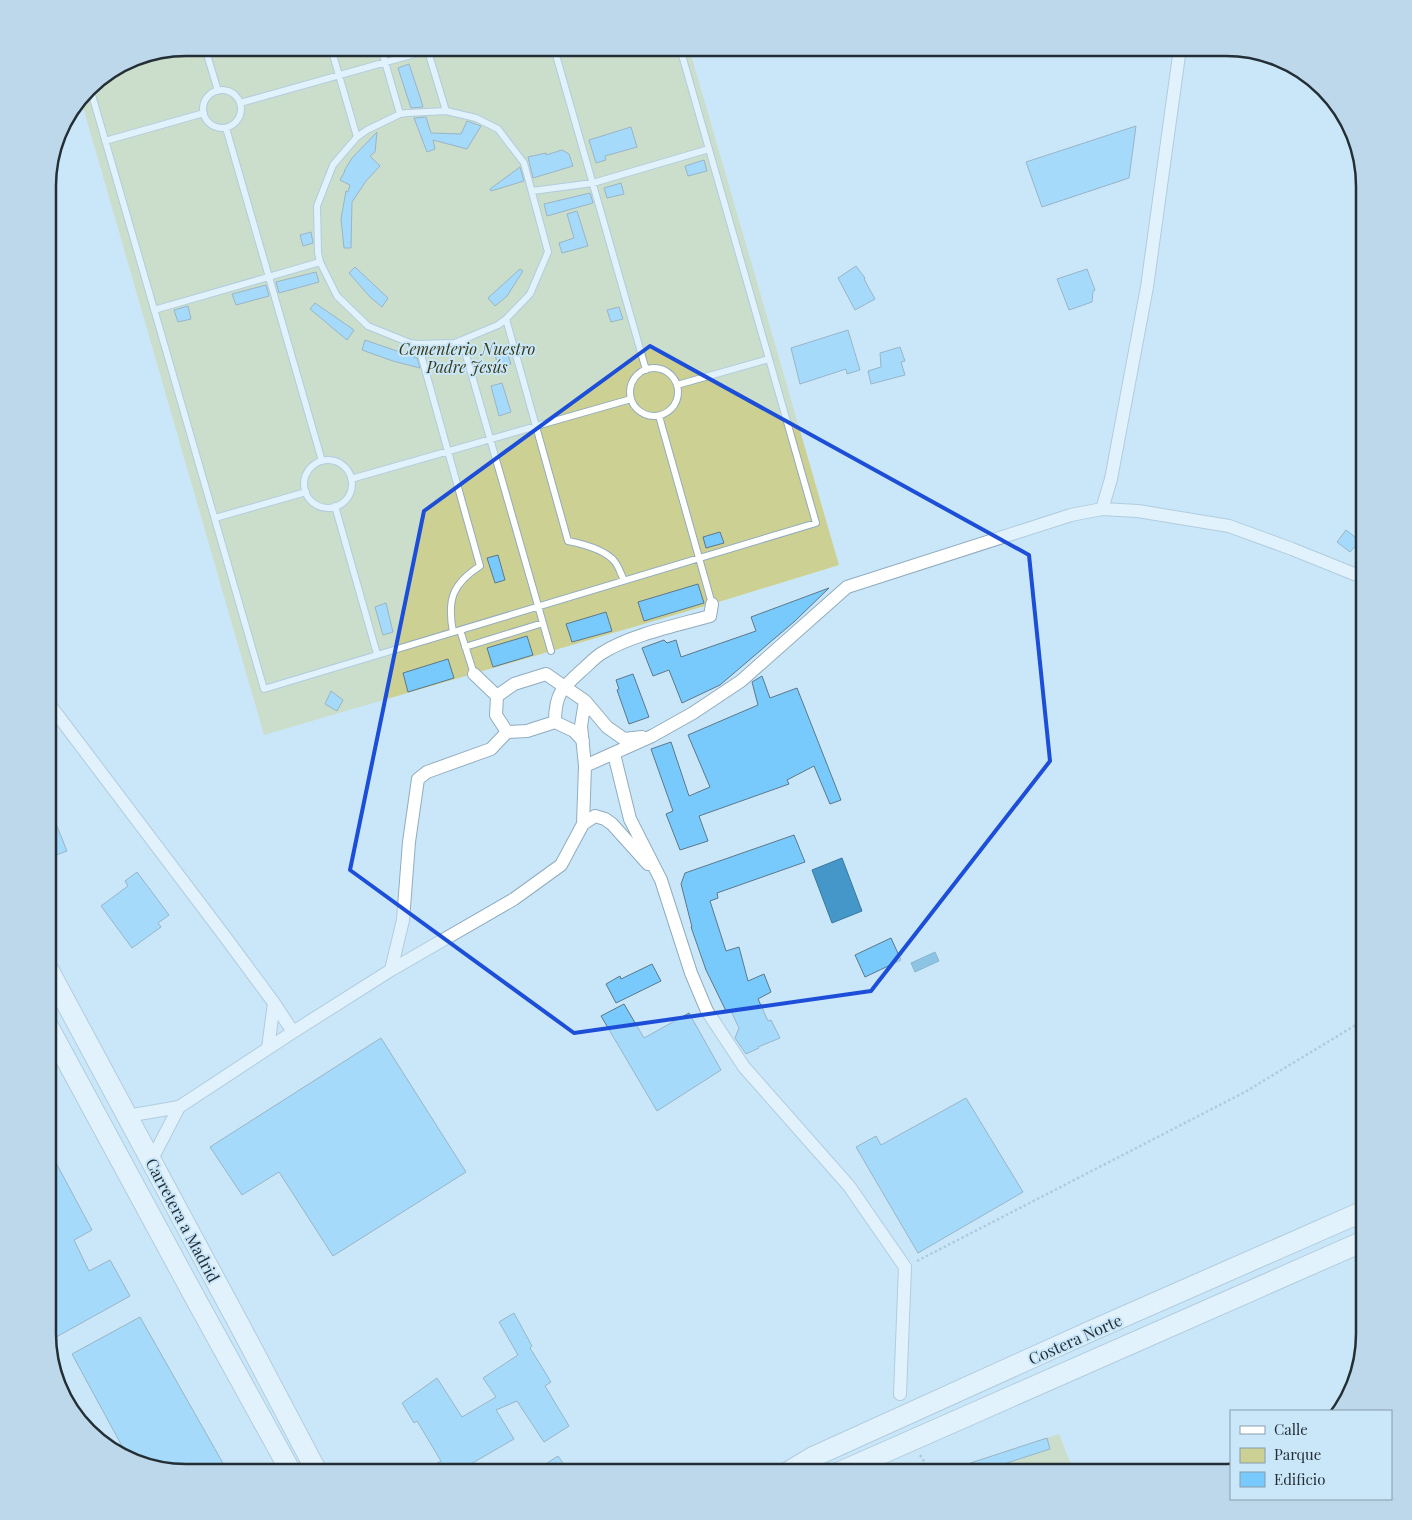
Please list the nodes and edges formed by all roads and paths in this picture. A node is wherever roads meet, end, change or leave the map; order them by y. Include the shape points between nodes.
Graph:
1 (207, 56) edge
2 (333, 56) edge
3 (383, 56) edge
4 (404, 56) edge
5 (430, 56) edge
6 (556, 56) edge
7 (682, 56) edge
8 (1179, 57) edge
9 (385, 62) junction
10 (339, 75) junction
11 (218, 91) junction
12 (92, 96) edge
13 (240, 103) junction
14 (446, 111) junction
15 (204, 113) junction
16 (400, 114) junction
17 (226, 128) junction
18 (357, 137) junction
19 (105, 141) junction
20 (708, 149) junction
21 (593, 182) junction
22 (532, 191) junction
23 (320, 262) junction
24 (269, 277) junction
25 (154, 310) junction
26 (506, 320) junction
27 (462, 341) junction
28 (418, 344) junction
29 (769, 359) junction
30 (646, 370) junction
31 (677, 386) junction
32 (631, 399) junction
33 (659, 416) junction
34 (536, 426) junction
35 (490, 439) junction
36 (448, 451) junction
37 (322, 461) junction
38 (351, 479) junction
39 (306, 492) junction
40 (335, 506) junction
41 (1102, 509) junction
42 (214, 518) junction
43 (699, 558) junction
44 (1356, 575) edge
45 (624, 580) junction
46 (712, 604) joint
47 (538, 606) junction
48 (543, 623) junction
49 (457, 631) junction
50 (465, 647) junction
51 (551, 651) dead end
52 (378, 654) junction
53 (474, 674) joint
54 (564, 685) junction
55 (497, 696) junction
56 (585, 701) junction
57 (57, 714) edge
58 (555, 722) junction
59 (507, 732) junction
60 (652, 736) junction
61 (583, 742) junction
62 (614, 754) junction
63 (585, 766) junction
64 (583, 824) junction
65 (661, 880) junction
66 (391, 970) junction
67 (56, 984) edge
68 (274, 1003) junction
69 (1356, 1025) edge
70 (293, 1032) junction
71 (56, 1041) edge
72 (268, 1048) junction
73 (179, 1106) junction
74 (127, 1116) junction
75 (151, 1162) junction
76 (1356, 1215) edge
77 (1356, 1245) edge
78 (905, 1267) junction
79 (900, 1394) dead end
80 (920, 1454) dead end
81 (288, 1464) edge
82 (313, 1464) edge
83 (801, 1464) edge
84 (858, 1464) edge
85 (926, 1464) edge

1 - 11 lane
2 - 10 lane
3 - 9 lane
4 - 9 lane
5 - 14 lane
6 - 21 lane
7 - 20 lane
8 - 41 street via 1147,287 1111,479
9 - 10 lane
9 - 16 lane
10 - 13 lane
10 - 18 lane
11 - 13 lane via 233,94
11 - 15 lane via 208,97
12 - 19 lane
13 - 17 lane via 240,115
14 - 16 lane
14 - 22 lane via 476,118 498,129 524,163
15 - 17 lane via 212,125
15 - 19 lane
16 - 18 lane
17 - 24 lane
18 - 23 lane via 333,165 317,206
19 - 25 lane
20 - 21 lane
20 - 29 lane
21 - 22 lane
21 - 30 lane
22 - 26 lane via 548,252 530,294
23 - 24 lane
23 - 28 lane via 337,296 368,326
24 - 25 lane
24 - 37 lane
25 - 42 lane
26 - 27 lane
26 - 34 lane
27 - 28 lane
27 - 35 lane
28 - 36 lane
29 - 31 lane
29 - 43 lane via 816,523
30 - 31 lane via 654,368 668,373
30 - 32 lane via 631,385
31 - 33 lane via 676,401
32 - 33 lane via 639,411
32 - 34 lane
33 - 43 lane
34 - 35 lane
34 - 45 lane via 568,541 587,545 605,554 615,561
35 - 36 lane
35 - 47 lane
36 - 38 lane
36 - 49 lane via 480,566 456,588 451,601 450,613
37 - 38 lane via 330,460 344,466
37 - 39 lane via 314,464 305,476
38 - 40 lane via 352,486 346,499
39 - 40 lane via 320,506
39 - 42 lane
40 - 52 lane
41 - 44 street via 1138,511 1229,526
41 - 60 street via 1071,515 846,586 742,681
42 - 52 lane via 264,689
43 - 45 lane
43 - 46 lane
45 - 47 lane
46 - 54 street via 710,616 630,640 601,653
47 - 48 lane
47 - 49 lane
48 - 50 lane
48 - 51 lane
49 - 50 lane
49 - 52 lane
50 - 53 lane
53 - 55 street
54 - 55 street via 546,674 514,684
54 - 56 street
54 - 58 street via 555,709
55 - 59 street via 496,715
56 - 60 street via 607,727 624,739
56 - 61 street via 581,726
57 - 68 street
58 - 59 street via 527,731
58 - 61 street via 574,731
59 - 66 street via 491,749 427,772 418,779 403,920
60 - 62 street
61 - 63 street
62 - 63 street
62 - 65 street via 630,819
63 - 64 street
64 - 65 street via 595,816 612,824
64 - 66 street via 561,865 514,899
65 - 78 street via 691,973 707,1011 744,1067 850,1186
66 - 70 street
67 - 74 main road, Carretera a Madrid
68 - 70 street
68 - 72 street
69 - 78 path via 1245,1092
70 - 72 street
71 - 81 main road, Carretera a Madrid
72 - 73 street
73 - 74 street
73 - 75 street
74 - 75 main road, Carretera a Madrid
75 - 82 main road, Carretera a Madrid
76 - 83 main road, Costera Norte
77 - 84 main road, Costera Norte
78 - 79 street
80 - 85 path

